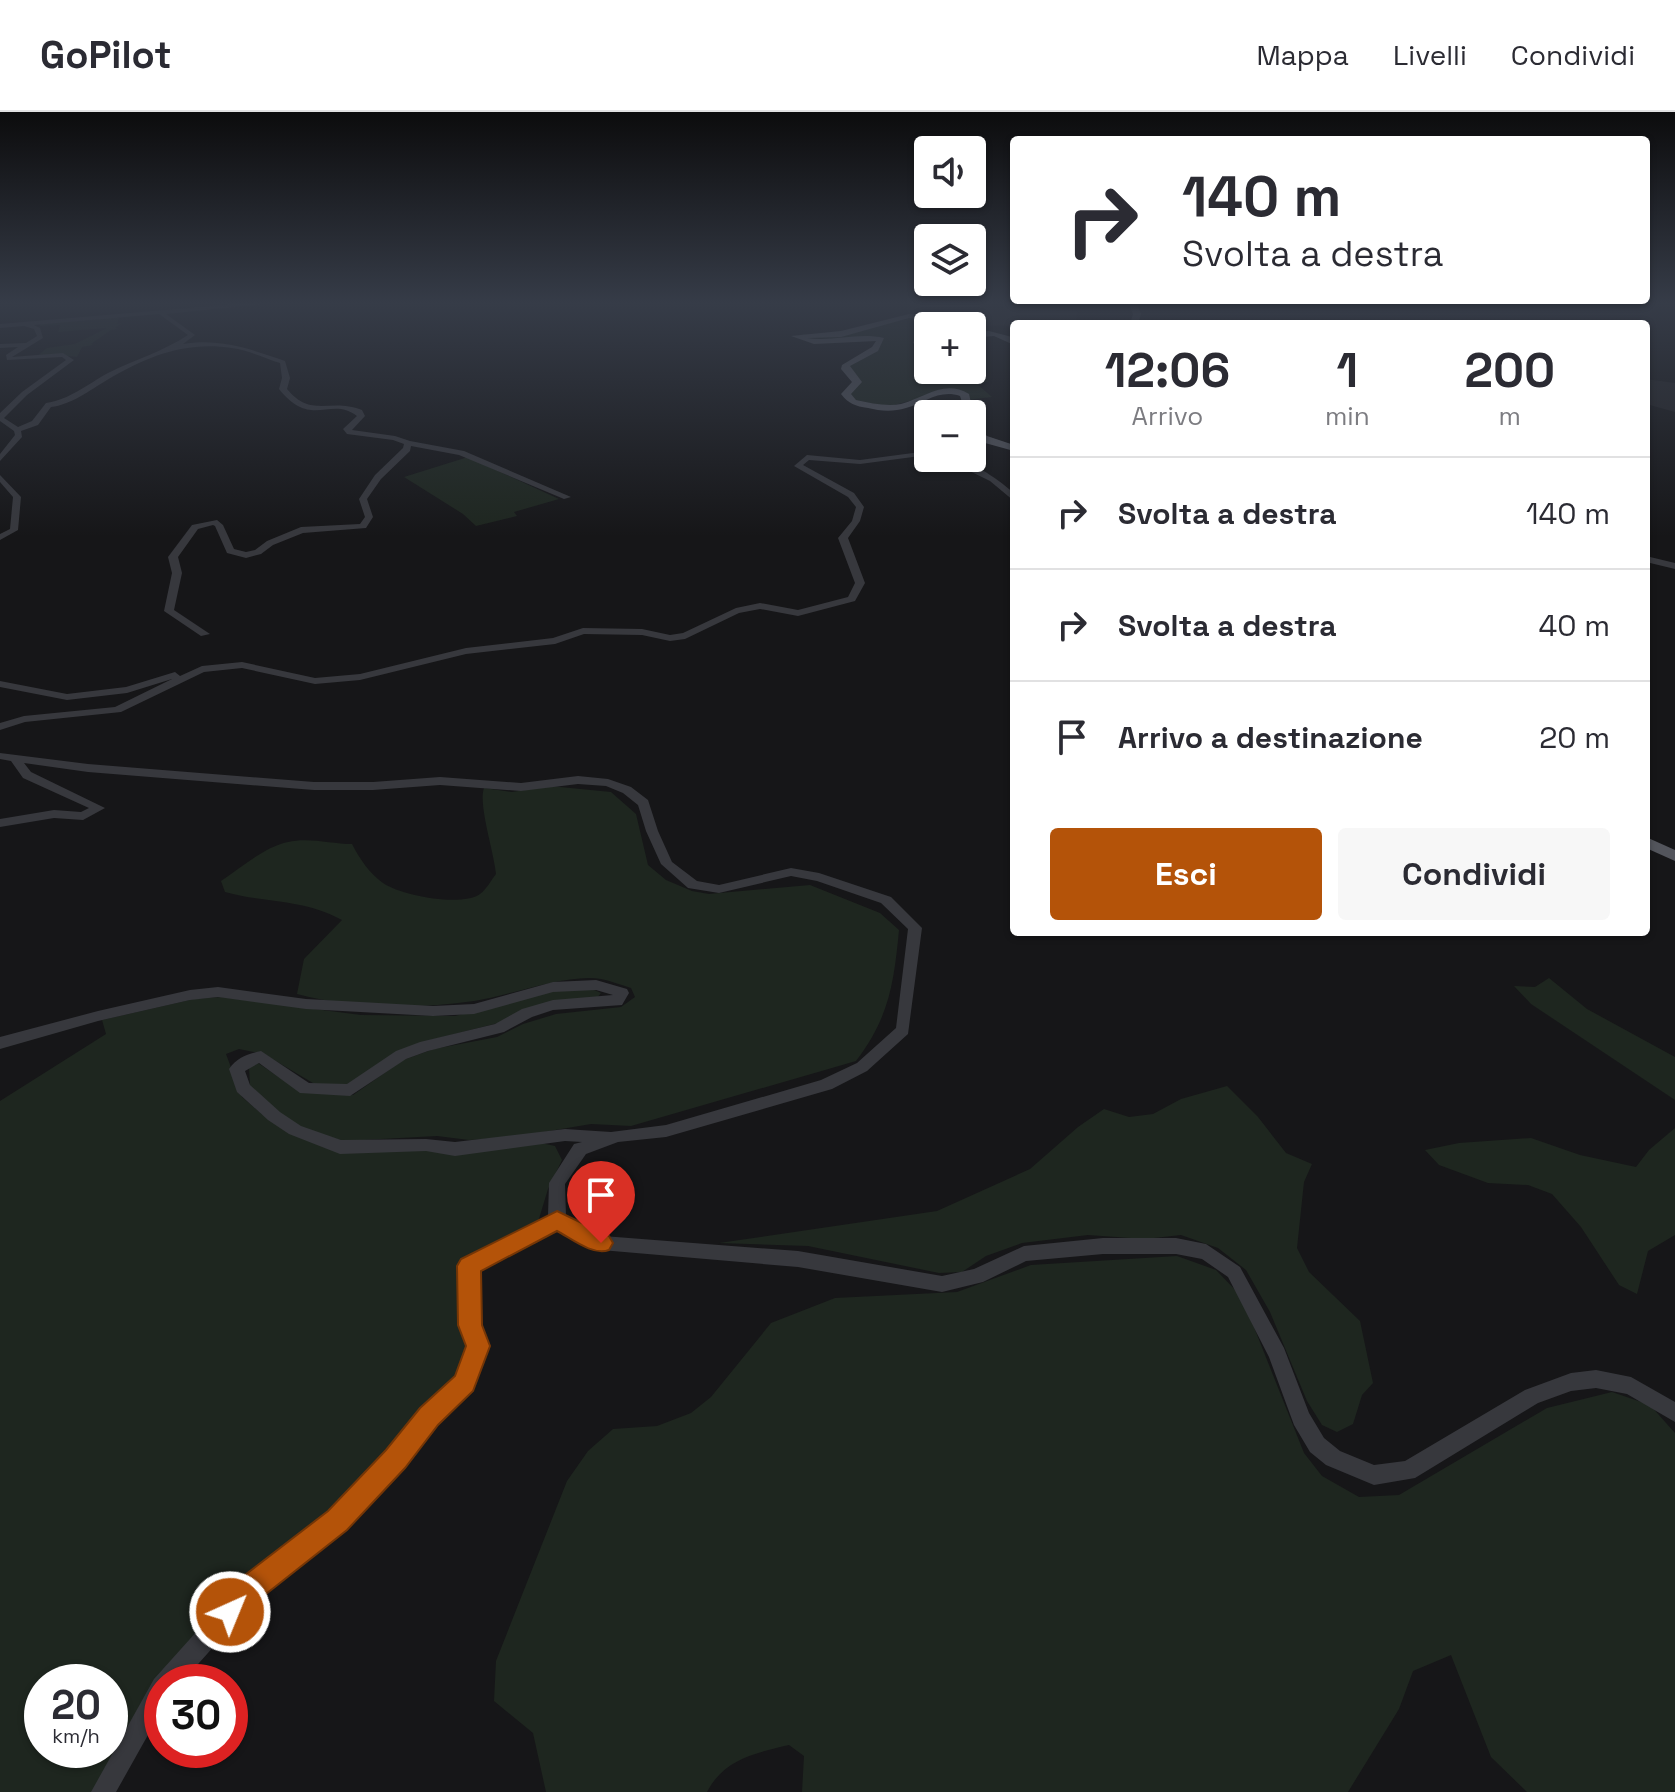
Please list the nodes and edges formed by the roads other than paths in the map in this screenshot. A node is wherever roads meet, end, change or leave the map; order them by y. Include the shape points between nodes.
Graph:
1 (43, 380) edge
2 (101, 380) edge
3 (285, 380) edge
4 (856, 380) edge
5 (914, 400) edge
6 (915, 400) edge
7 (966, 400) edge
8 (17, 430) junction
9 (986, 441) edge
10 (408, 443) junction
11 (1010, 447) edge
12 (914, 455) edge
13 (0, 459) edge
14 (978, 472) edge
15 (0, 477) edge
16 (1010, 494) edge
17 (567, 497) dead end
18 (0, 537) edge
19 (1650, 560) edge
20 (1675, 566) edge
21 (205, 634) dead end
22 (202, 669) junction
23 (0, 684) edge
24 (0, 727) edge
25 (8, 758) edge
26 (0, 823) edge
27 (1650, 844) edge
28 (1675, 856) edge
29 (0, 1043) edge
30 (617, 1136) junction
31 (557, 1220) junction
32 (1675, 1413) edge
33 (183, 1664) edge
34 (144, 1719) edge
35 (103, 1792) edge

1 - 8 street via 0,418
2 - 8 street via 49,405 35,423
3 - 10 street via 283,389 297,404 319,410 352,408 361,416 347,429 350,432
4 - 5 main road via 846,394 853,402 896,407
6 - 7 main road via 950,390
8 - 13 street via 19,435
9 - 11 main road
10 - 17 street via 477,458
10 - 21 street via 366,490 369,517 363,526 301,530 246,555 230,551 214,522 195,527 173,557 177,573 169,611
12 - 22 street via 860,462 807,457 798,466 851,495 860,507 843,538 860,583 852,599 828,607 798,613 760,606 670,638 583,631 555,641 466,651 360,677 315,681 242,665
14 - 16 street
15 - 18 street via 17,497 14,530
19 - 20 street
22 - 23 street via 85,696
22 - 24 street via 117,710 24,719
25 - 26 street via 27,775 99,808 83,816 54,814
25 - 30 street via 314,786 608,783 644,803 667,864 693,885 719,889 791,872 819,877 886,900 915,928 903,1030 862,1067 826,1085 738,1111 666,1131
27 - 28 main road
29 - 30 street via 218,992 433,1011 474,1009 553,987 596,985 622,993 617,1001 553,1005 499,1028 425,1046 401,1055 350,1090 306,1089 261,1057 237,1069 243,1088 274,1116 340,1147 455,1149 565,1135
30 - 31 street via 580,1149 557,1183
31 - 32 street via 601,1243 798,1259 942,1284 977,1276 1024,1254 1103,1246 1176,1246 1206,1252 1234,1272 1317,1445 1333,1458 1374,1475 1408,1471 1532,1396 1571,1382 1596,1379 1631,1386
31 - 33 street via 469,1266 470,1325 478,1346 464,1383 338,1521 251,1588
34 - 35 street

